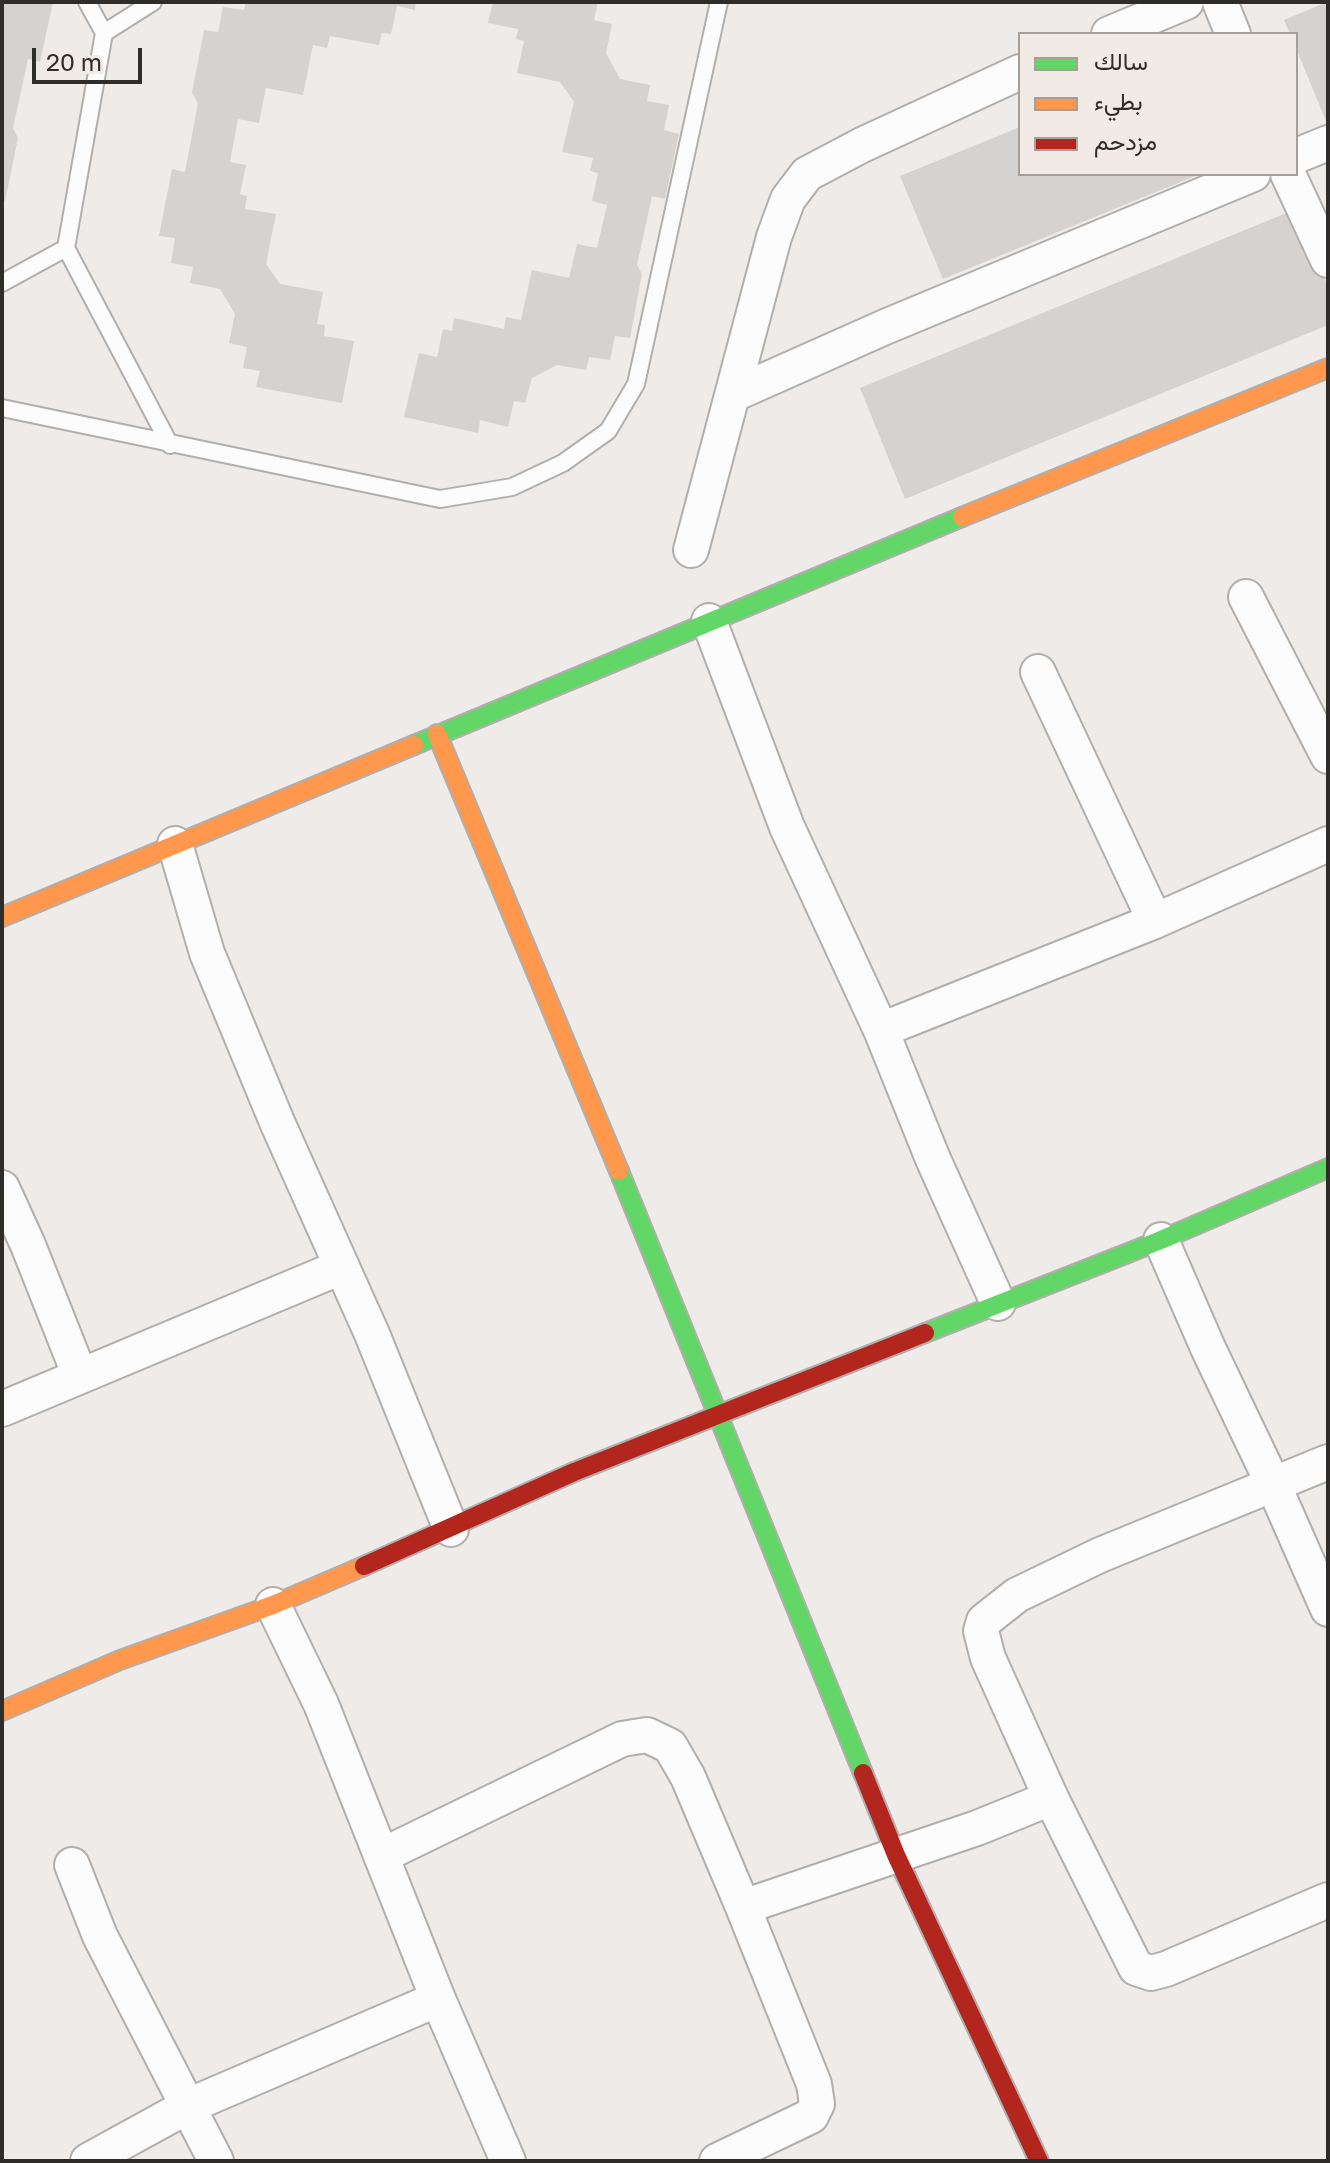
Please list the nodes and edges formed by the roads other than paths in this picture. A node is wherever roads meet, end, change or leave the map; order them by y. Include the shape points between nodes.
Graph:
1 (87, 2) edge
2 (153, 2) edge
3 (719, 2) edge
4 (1186, 2) edge
5 (1220, 2) edge
6 (1114, 32) edge
7 (1232, 32) edge
8 (104, 33) junction
9 (1018, 73) edge
10 (1328, 143) edge
11 (1298, 155) edge
12 (1248, 176) edge
13 (1289, 176) edge
14 (66, 248) junction
15 (1328, 260) edge
16 (2, 283) edge
17 (1328, 368) edge
18 (732, 395) junction
19 (2, 408) edge
20 (170, 445) junction
21 (691, 550) dead end
22 (1246, 597) dead end
23 (709, 621) junction
24 (1038, 672) dead end
25 (437, 734) junction
26 (1328, 756) edge
27 (175, 844) junction
28 (1328, 844) edge
29 (2, 917) edge
30 (1155, 921) junction
31 (881, 1030) junction
32 (1328, 1168) edge
33 (2, 1188) edge
34 (1161, 1240) junction
35 (341, 1267) junction
36 (998, 1303) junction
37 (80, 1376) junction
38 (2, 1409) edge
39 (716, 1415) junction
40 (1328, 1462) edge
41 (1273, 1484) junction
42 (451, 1529) junction
43 (273, 1605) junction
44 (1328, 1609) edge
45 (2, 1711) edge
46 (1051, 1798) junction
47 (896, 1855) junction
48 (381, 1856) junction
49 (72, 1865) dead end
50 (1328, 1900) edge
51 (743, 1907) junction
52 (438, 1999) junction
53 (188, 2106) junction
54 (88, 2161) edge
55 (216, 2161) edge
56 (508, 2161) edge
57 (717, 2161) edge
58 (1039, 2161) edge

1 - 8 lane
2 - 8 lane
3 - 20 lane via 636,384 608,431 563,463 512,487 440,499
4 - 6 street
5 - 7 street
8 - 14 lane
9 - 18 street via 807,174 788,199 774,237
10 - 11 street
12 - 18 street
13 - 15 street
14 - 16 lane
14 - 20 lane
17 - 23 street
18 - 21 street
19 - 20 lane
22 - 26 street
23 - 25 street
23 - 31 street via 787,827
24 - 30 street
25 - 27 street
25 - 39 street
27 - 29 street
27 - 35 street via 207,953
28 - 30 street
30 - 31 street
31 - 36 street
32 - 34 street
33 - 37 street
34 - 36 street
34 - 41 street
35 - 37 street
35 - 42 street
36 - 39 street
37 - 38 street
39 - 42 street
39 - 47 street
40 - 41 street
41 - 44 street
41 - 46 street via 1045,1581 984,1621 981,1631 988,1658
42 - 43 street
43 - 45 street via 120,1660
43 - 48 street via 321,1704
46 - 47 street
46 - 50 street via 1136,1968 1151,1973 1166,1969
47 - 51 street
47 - 58 street
48 - 51 street via 622,1739 647,1735 670,1746 688,1777
48 - 52 street
49 - 53 street via 100,1936
51 - 57 street via 814,2084 817,2104 811,2116
52 - 53 street
52 - 56 street
53 - 54 street
53 - 55 street

